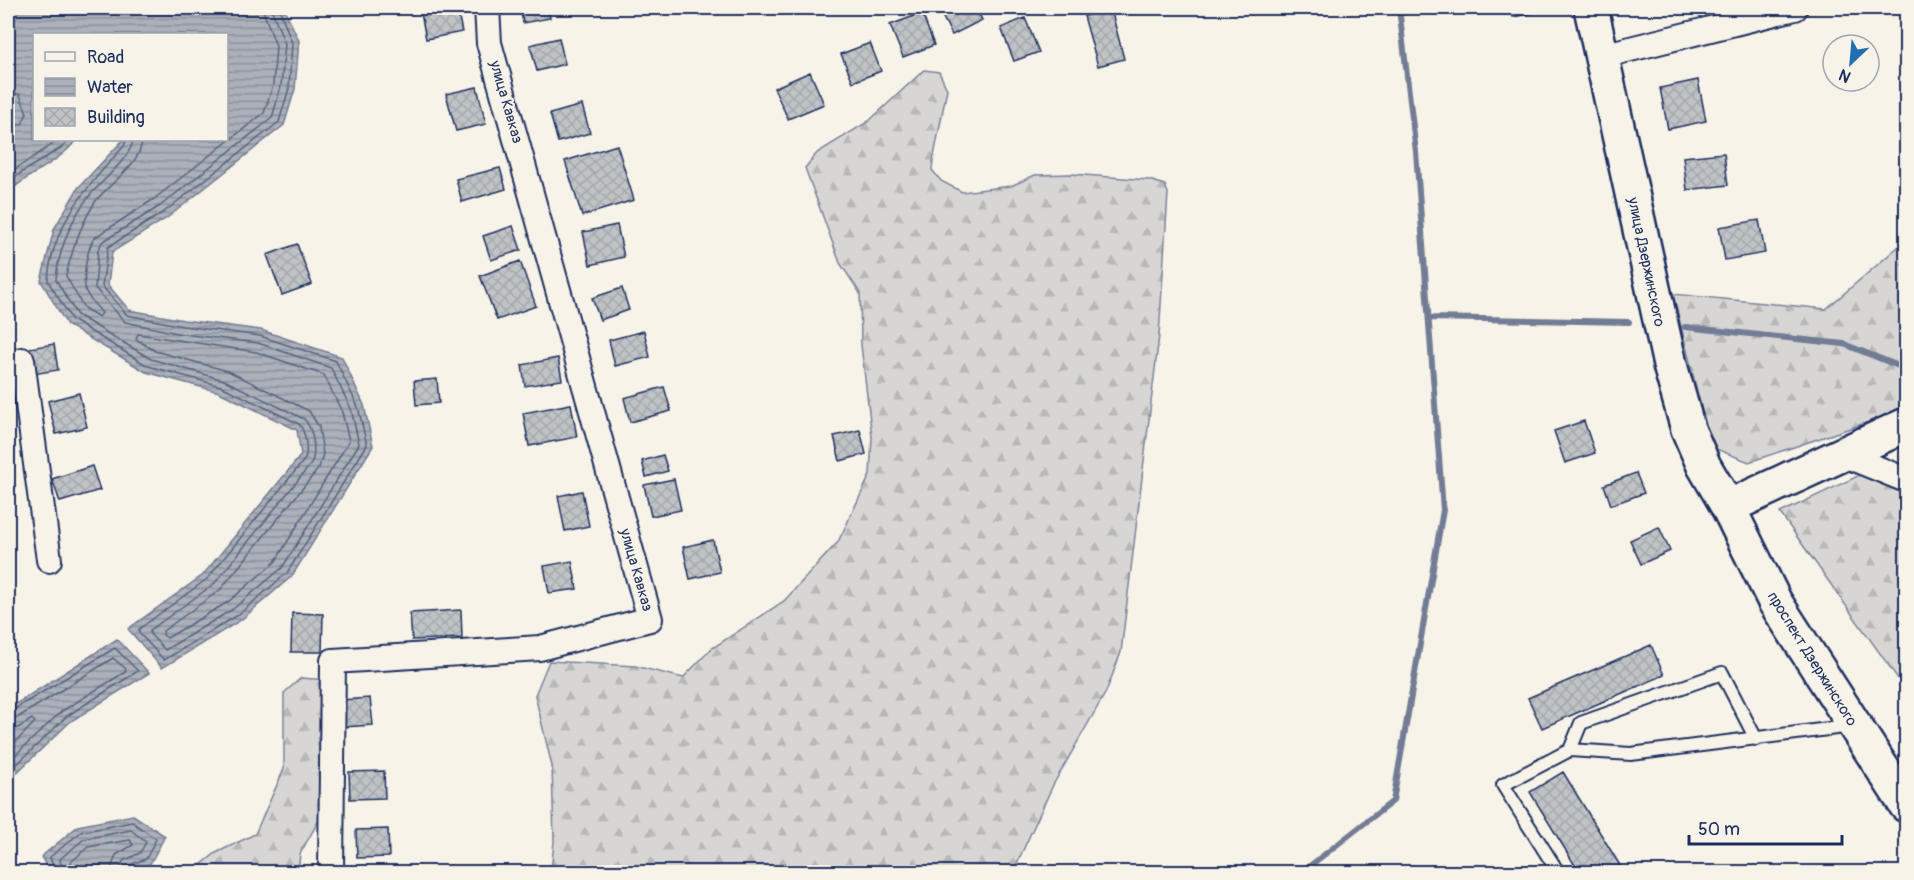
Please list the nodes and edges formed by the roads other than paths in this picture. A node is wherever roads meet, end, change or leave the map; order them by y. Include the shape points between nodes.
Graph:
1 (487, 8) edge
2 (1591, 8) edge
3 (1795, 8) edge
4 (1602, 56) junction
5 (8, 362) edge
6 (1906, 425) edge
7 (1842, 454) junction
8 (1906, 480) edge
9 (1728, 507) junction
10 (49, 560) dead end
11 (1853, 725) junction
12 (1755, 739) junction
13 (1570, 750) junction
14 (1906, 806) edge
15 (331, 873) edge
16 (1558, 873) edge

1 - 15 street, улица Кавказ via 489,42 650,619 540,648 333,661
2 - 4 main road, улица Дзержинского
3 - 4 street
4 - 9 main road, улица Дзержинского via 1654,300 1679,397 1704,466
5 - 10 street via 22,360
6 - 7 main road
7 - 8 street
7 - 9 main road
9 - 11 main road, проспект Дзержинского via 1775,602
11 - 12 lane
11 - 14 main road, проспект Дзержинского
12 - 13 lane via 1631,754
12 - 13 lane via 1722,673 1581,723
13 - 16 lane via 1503,785

